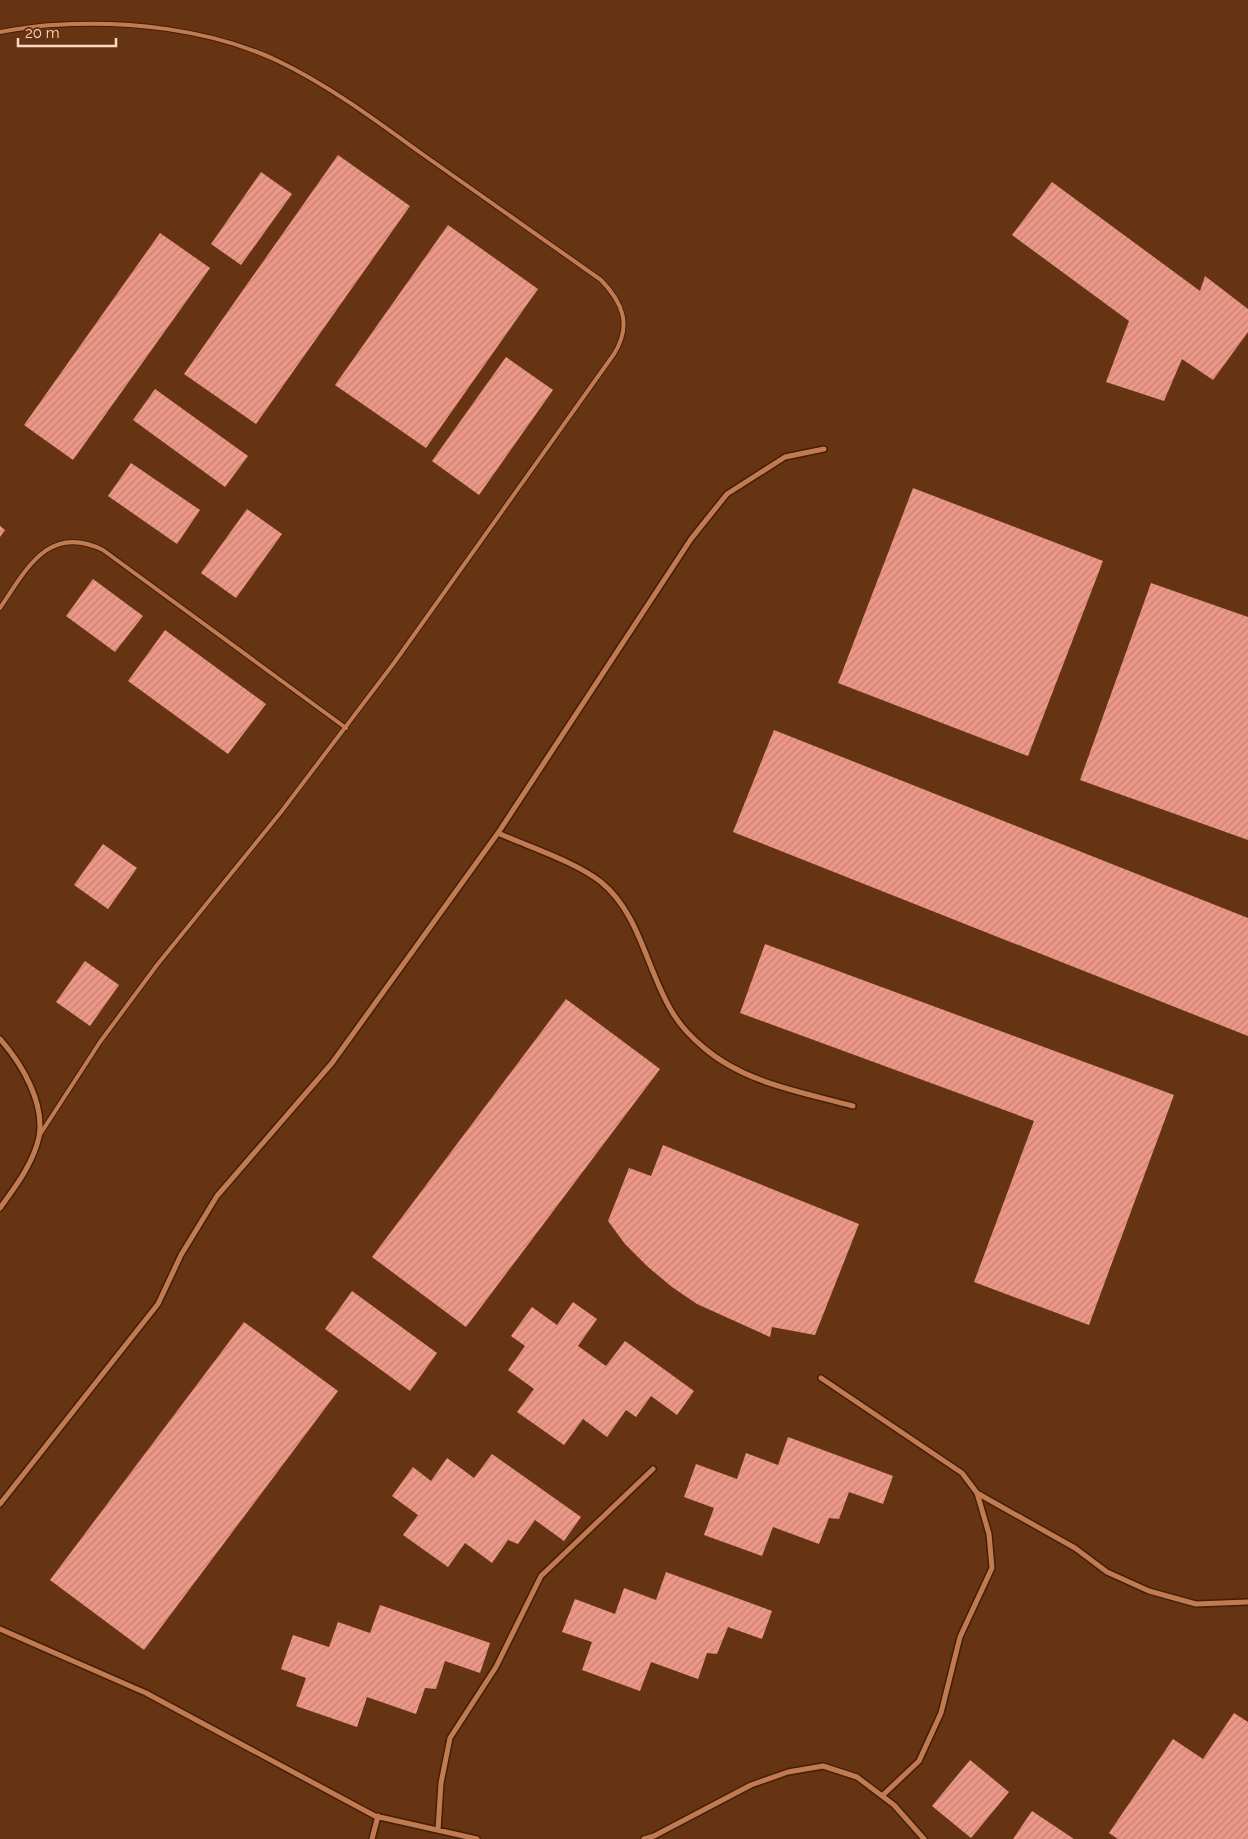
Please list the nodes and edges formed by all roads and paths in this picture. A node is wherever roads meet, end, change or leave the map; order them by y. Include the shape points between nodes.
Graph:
1 (0, 32) edge
2 (824, 449) dead end
3 (0, 608) edge
4 (346, 728) junction
5 (498, 833) junction
6 (0, 1039) edge
7 (853, 1106) dead end
8 (39, 1137) junction
9 (0, 1208) edge
10 (821, 1378) dead end
11 (653, 1469) dead end
12 (978, 1494) junction
13 (0, 1504) edge
14 (1248, 1602) edge
15 (0, 1629) edge
16 (882, 1796) junction
17 (378, 1816) junction
18 (438, 1830) junction
19 (372, 1839) edge
20 (478, 1839) edge
21 (644, 1839) edge
22 (924, 1839) edge

1 - 4 lane via 60,24 142,26 190,33 278,61 355,106 601,280 619,305 624,330 614,354
2 - 5 street via 785,458 727,494 691,539
3 - 4 lane via 40,553 65,542 91,544
4 - 8 lane via 157,965 100,1042
5 - 7 street via 584,871 607,888 628,914 671,1009 703,1047 751,1076
5 - 13 street via 332,1063 216,1196 181,1255 158,1304
6 - 8 street via 15,1058 34,1096 40,1117
8 - 9 street via 22,1177
10 - 12 street via 962,1473
11 - 18 street via 541,1576 496,1667 450,1738 441,1783
12 - 14 street via 1075,1548 1107,1572 1149,1591 1196,1604
12 - 16 street via 989,1534 992,1568 960,1637 941,1713 918,1761
15 - 17 street via 146,1693
16 - 21 street via 857,1777 823,1766 788,1772 751,1785
16 - 22 street
17 - 18 street
17 - 19 street
18 - 20 street

